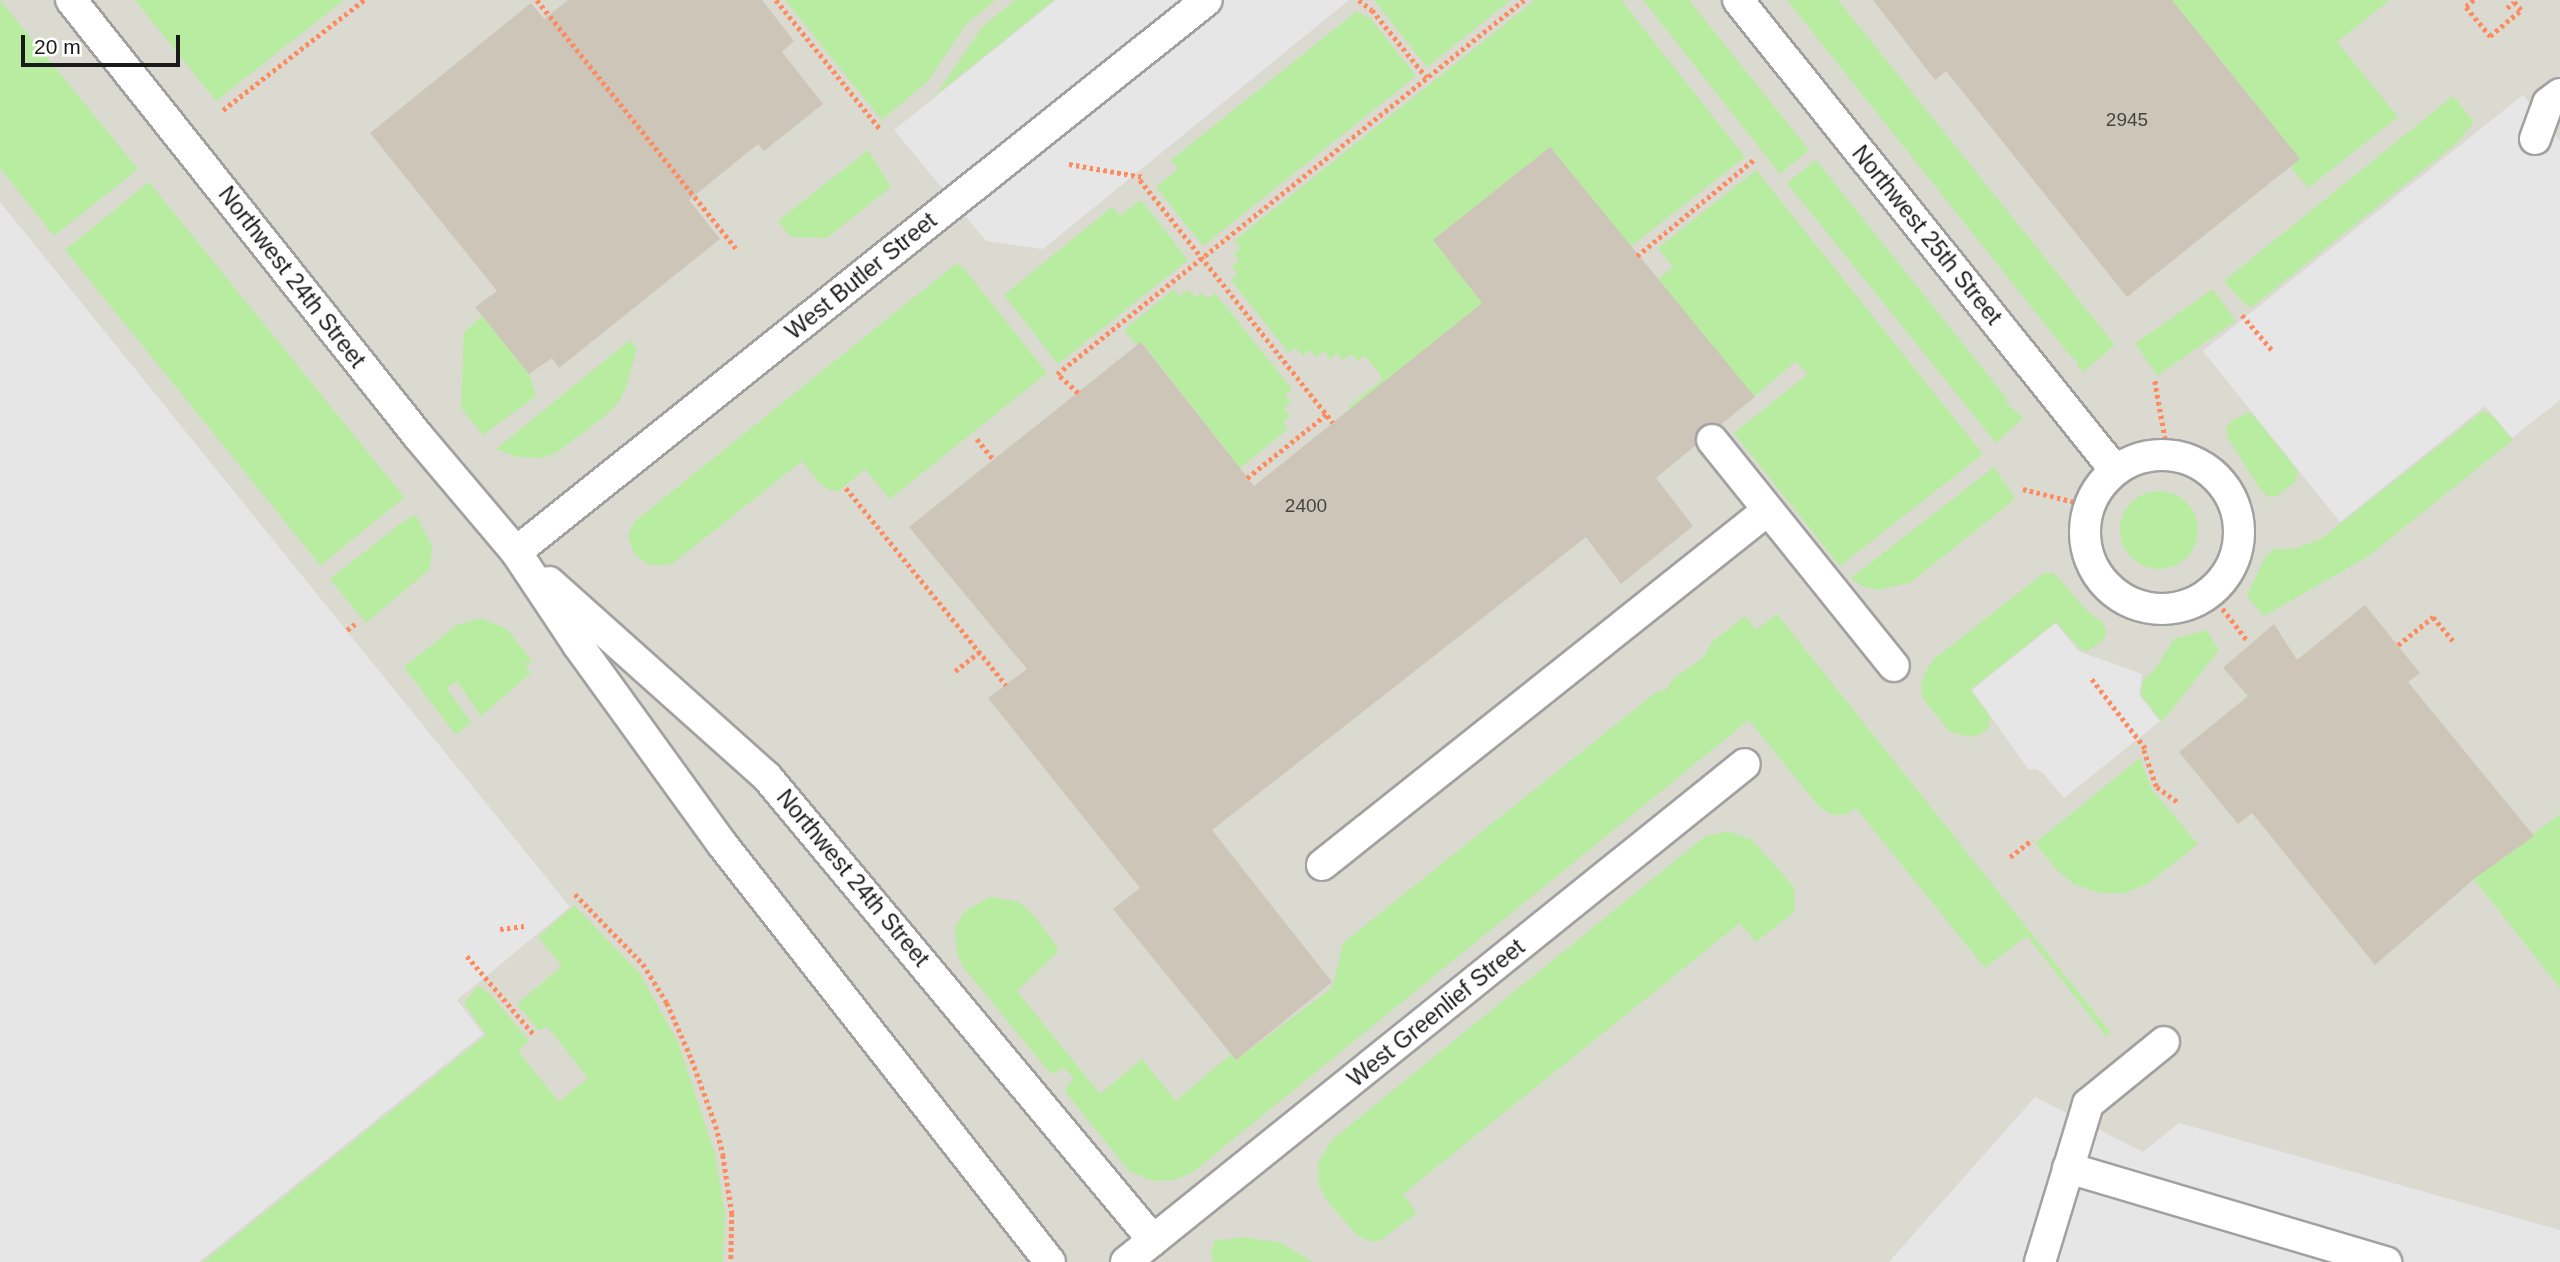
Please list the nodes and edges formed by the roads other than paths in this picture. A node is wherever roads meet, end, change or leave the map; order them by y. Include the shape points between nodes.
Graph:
1 (71, 0) edge
2 (1207, 0) edge
3 (1738, 0) edge
4 (2560, 94) edge
5 (2535, 139) dead end
6 (1712, 440) dead end
7 (2115, 470) junction
8 (1768, 510) junction
9 (516, 552) junction
10 (1894, 666) dead end
11 (1745, 764) dead end
12 (1322, 865) dead end
13 (2164, 1042) dead end
14 (2068, 1168) junction
15 (1153, 1240) junction
16 (1050, 1262) edge
17 (1126, 1262) edge
18 (2040, 1262) edge
19 (2386, 1262) edge

1 - 9 lane, Northwest 24th Street
2 - 9 lane, West Butler Street
3 - 7 lane, Northwest 25th Street
4 - 5 lane via 2548,103
6 - 8 lane
7 - 7 lane via 2089,506 2085,530 2088,554 2098,576 2115,594 2138,606 2161,610 2183,606 2210,592 2234,563 2240,541 2239,516 2229,492 2213,473 2192,460 2168,455 2140,457
8 - 10 lane
8 - 12 lane
9 - 15 lane, Northwest 24th Street via 767,777
9 - 16 lane, Northwest 24th Street via 722,844
11 - 15 lane, West Greenlief Street
13 - 14 lane via 2088,1104
14 - 18 lane
14 - 19 lane
15 - 17 lane, West Greenlief Street

